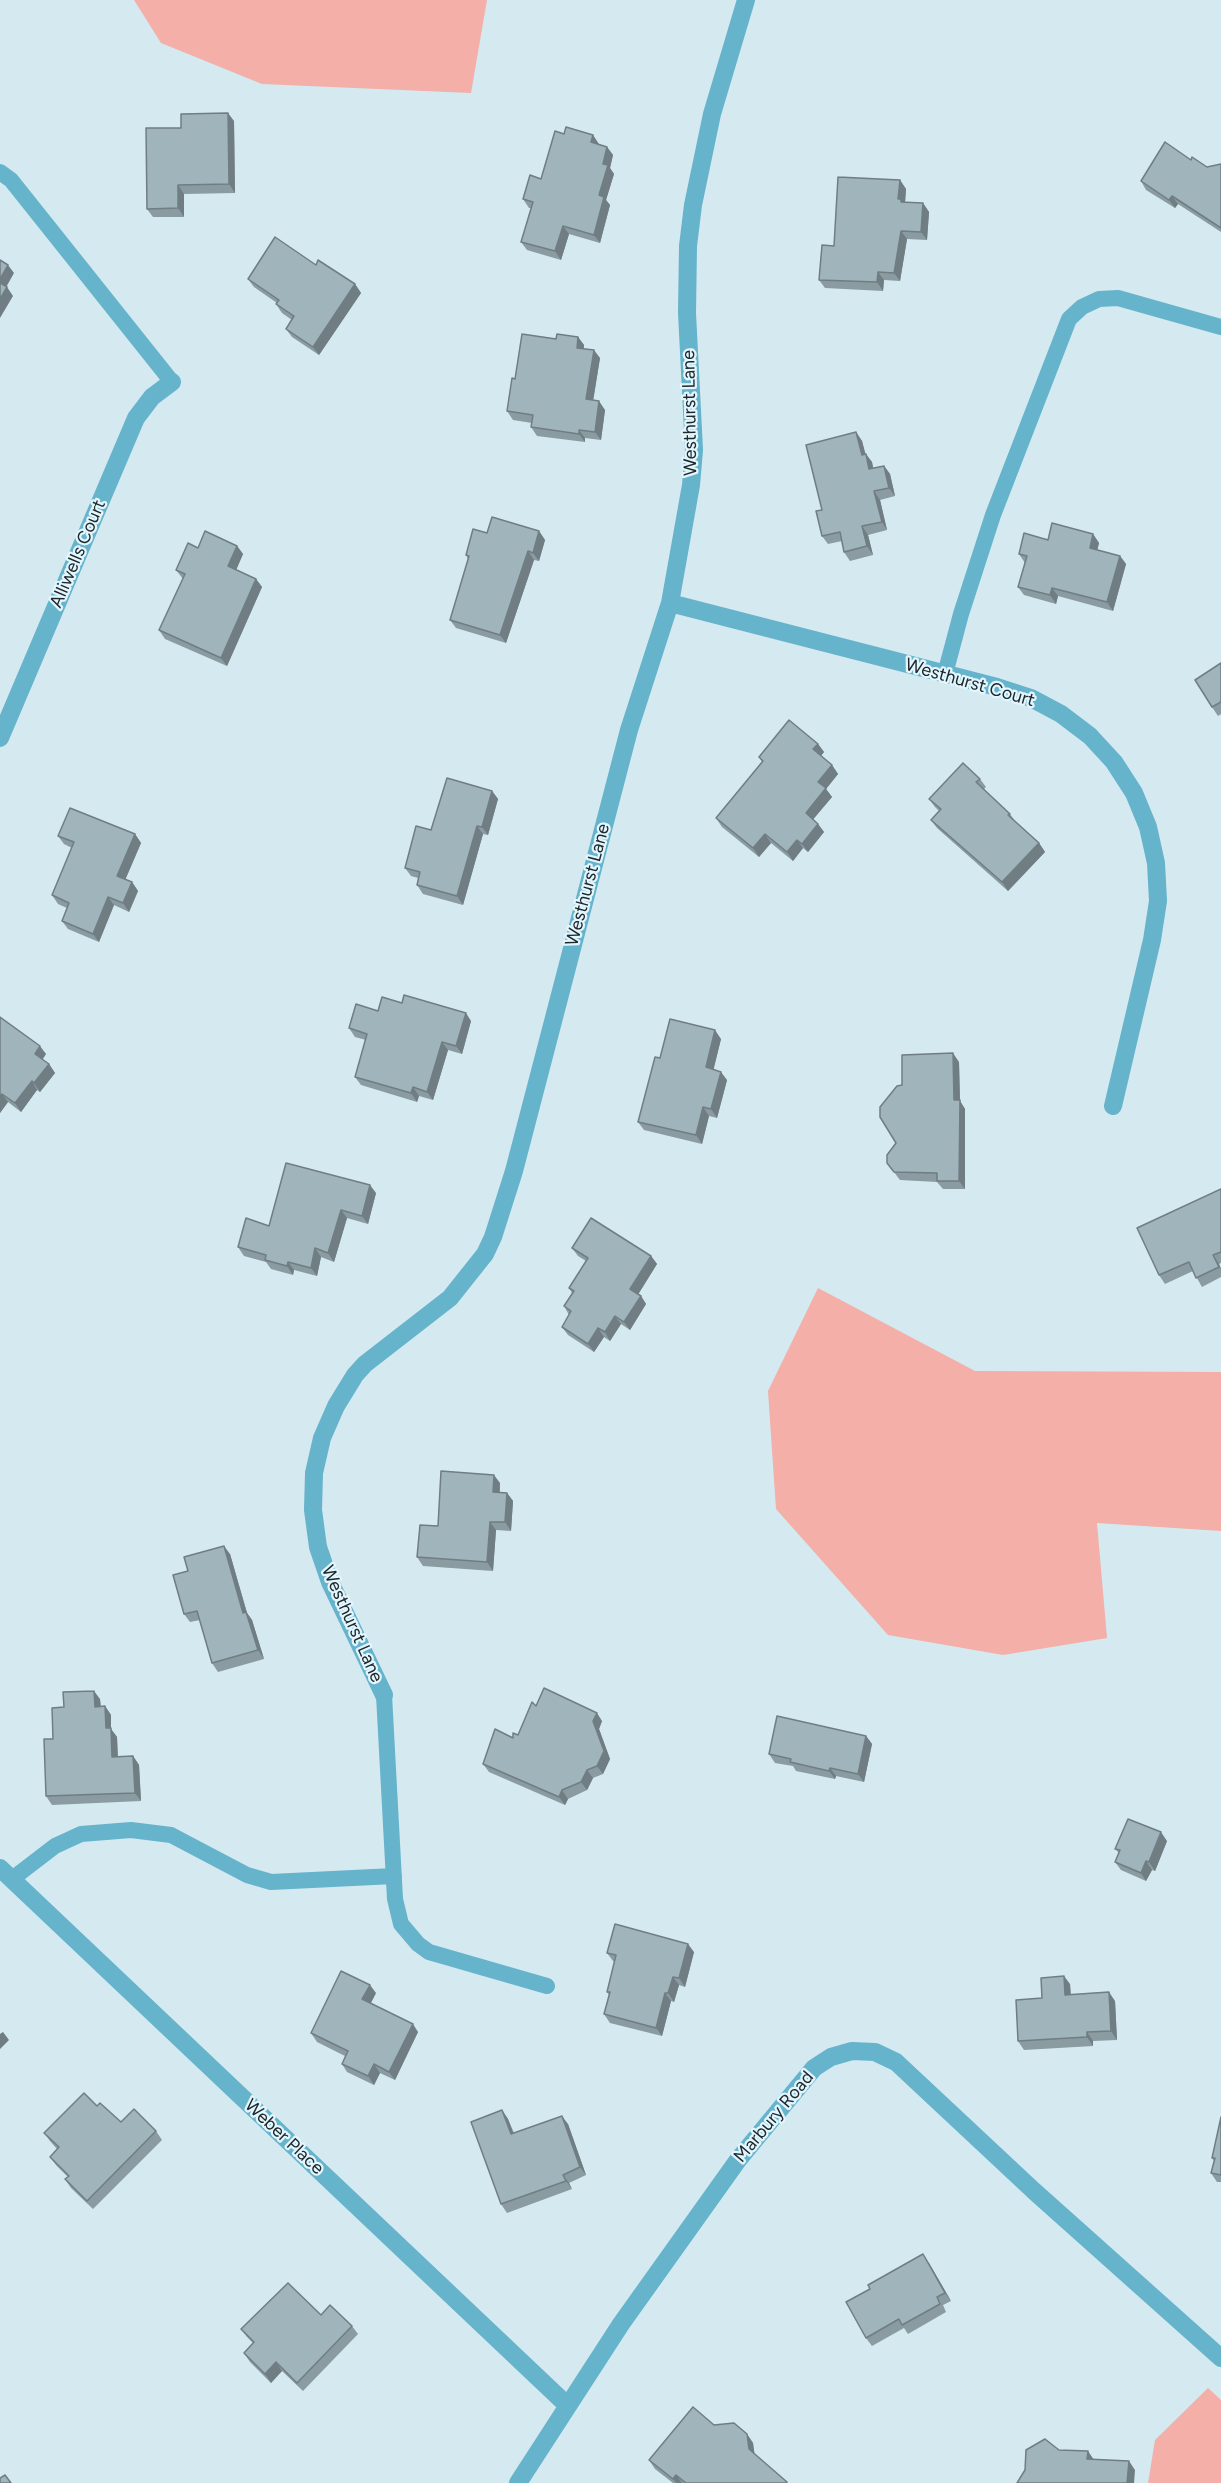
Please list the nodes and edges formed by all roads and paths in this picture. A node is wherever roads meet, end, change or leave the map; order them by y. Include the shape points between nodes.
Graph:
1 (746, 0) edge
2 (0, 172) edge
3 (1221, 327) edge
4 (172, 382) joint
5 (670, 603) junction
6 (945, 674) junction
7 (4, 716) edge
8 (0, 738) edge
9 (1113, 1107) dead end
10 (384, 1695) joint
11 (6, 1874) edge
12 (394, 1876) junction
13 (547, 1986) dead end
14 (1221, 2358) edge
15 (568, 2406) junction
16 (518, 2483) edge

1 - 5 street, Westhurst Lane via 697,180 688,246 694,450
2 - 4 lane via 11,180
3 - 6 lane via 1118,298 1099,299 1082,307 1069,320 993,515
4 - 7 street, Alliwells Court via 136,418
5 - 6 street, Westhurst Court
5 - 10 street, Westhurst Lane via 629,730 514,1171 493,1237 485,1254 450,1298 365,1364 336,1406 322,1438 314,1473 318,1547 339,1603
6 - 9 street, Westhurst Court via 1031,698 1090,736 1114,762 1134,793 1148,827 1156,863 1158,901
7 - 8 street, Alliwells Court
10 - 12 lane
11 - 12 lane via 81,1834 131,1830 171,1835 247,1875 270,1882
11 - 15 street, Weber Place
12 - 13 lane via 399,1918 408,1935 429,1953
14 - 15 street, Marbury Road via 896,2062 875,2052 852,2051 831,2057 814,2068 738,2160 621,2324
15 - 16 street, Marbury Road

